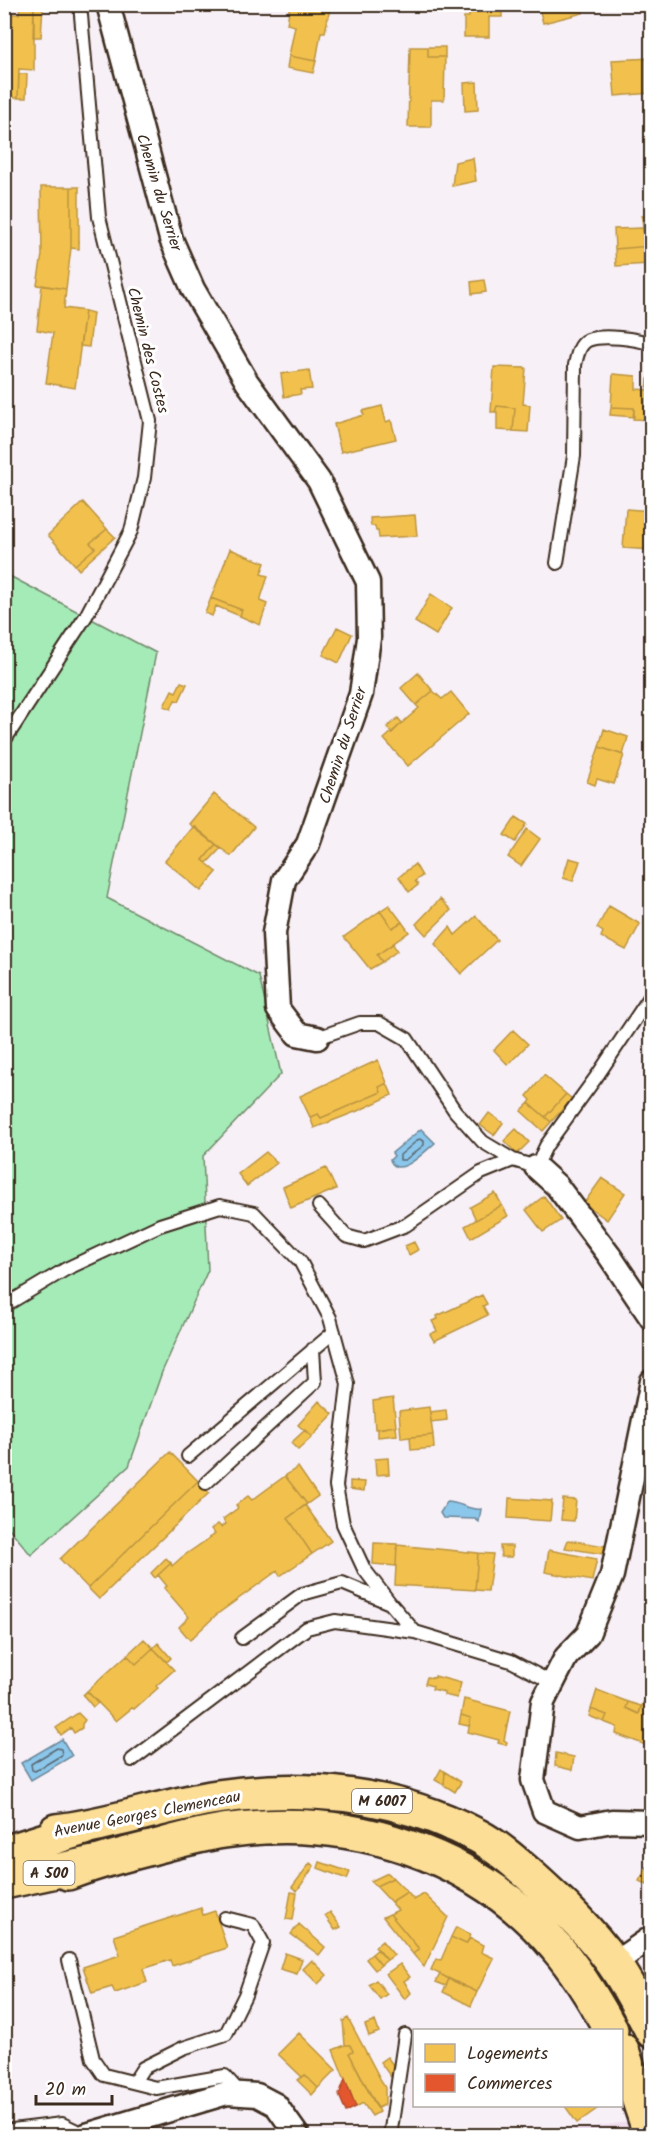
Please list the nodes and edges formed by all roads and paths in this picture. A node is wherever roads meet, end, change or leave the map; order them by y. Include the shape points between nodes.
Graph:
1 (80, 4) edge
2 (108, 4) edge
3 (651, 344) edge
4 (557, 563) dead end
5 (4, 741) edge
6 (651, 994) edge
7 (317, 1038) joint
8 (513, 1160) junction
9 (536, 1167) junction
10 (319, 1206) dead end
11 (4, 1306) edge
12 (651, 1319) edge
13 (334, 1332) junction
14 (313, 1349) junction
15 (651, 1381) edge
16 (188, 1456) dead end
17 (207, 1483) dead end
18 (390, 1603) junction
19 (415, 1632) junction
20 (242, 1638) dead end
21 (553, 1683) junction
22 (132, 1760) dead end
23 (651, 1822) edge
24 (84, 1828) junction
25 (4, 1838) edge
26 (4, 1853) edge
27 (94, 1863) junction
28 (4, 1882) edge
29 (4, 1896) edge
30 (225, 1918) dead end
31 (651, 1937) edge
32 (69, 1960) dead end
33 (617, 1969) junction
34 (610, 2029) edge
35 (651, 2031) edge
36 (405, 2035) dead end
37 (623, 2056) edge
38 (134, 2082) junction
39 (241, 2094) junction
40 (4, 2132) edge
41 (84, 2135) edge
42 (298, 2136) edge
43 (390, 2136) edge
44 (651, 2136) edge

1 - 5 lane, Chemin des Costes via 99,217 150,421 144,478 131,531 86,616
2 - 7 street, Chemin du Serrier via 171,239 194,289 247,382 319,481 368,582 369,638 361,694 308,844 284,880 274,933 278,1009 297,1034
3 - 4 lane via 606,337 587,340 578,351 574,456
6 - 9 lane via 546,1146
7 - 8 lane, Chemin du Serrier via 360,1023 379,1023 407,1039 455,1111 483,1142
8 - 9 lane, Chemin du Serrier
8 - 10 lane via 481,1173 406,1226 364,1241 346,1236
9 - 12 street, Chemin du Serrier via 563,1194
11 - 13 lane via 66,1269 149,1230 220,1206 254,1213 300,1261
13 - 14 lane
13 - 18 lane via 348,1384 336,1486 343,1524 364,1569
14 - 16 lane
14 - 17 lane via 315,1382
15 - 21 street via 612,1575 588,1634 566,1657
18 - 19 lane
18 - 20 lane via 342,1583 302,1594
19 - 21 lane via 510,1661
19 - 22 lane via 334,1621 307,1628
21 - 23 street via 543,1702 533,1780 544,1811 580,1827 612,1821
24 - 25 main road, Avenue Georges Clemenceau / M 6007
24 - 26 main road, A 500
24 - 33 main road, Avenue Georges Clemenceau / M 6007 via 217,1797 261,1793 316,1791 396,1804 479,1837 519,1866 584,1926
27 - 28 main road, A 500
27 - 29 main road, Avenue Georges Clemenceau / M 6007
27 - 34 main road, Avenue Georges Clemenceau / M 6007 via 230,1830 272,1826 316,1828 395,1841 462,1869 502,1896 556,1946 591,1993
30 - 38 lane via 253,1925 263,1943 226,2034 183,2048 143,2068
31 - 33 street
32 - 38 lane via 93,2060 104,2075
33 - 35 main road, Avenue Georges Clemenceau
36 - 43 lane
37 - 44 main road
38 - 39 lane via 156,2088 225,2076
39 - 41 street via 227,2093
39 - 42 street via 256,2095 276,2105
40 - 41 lane via 62,2124

